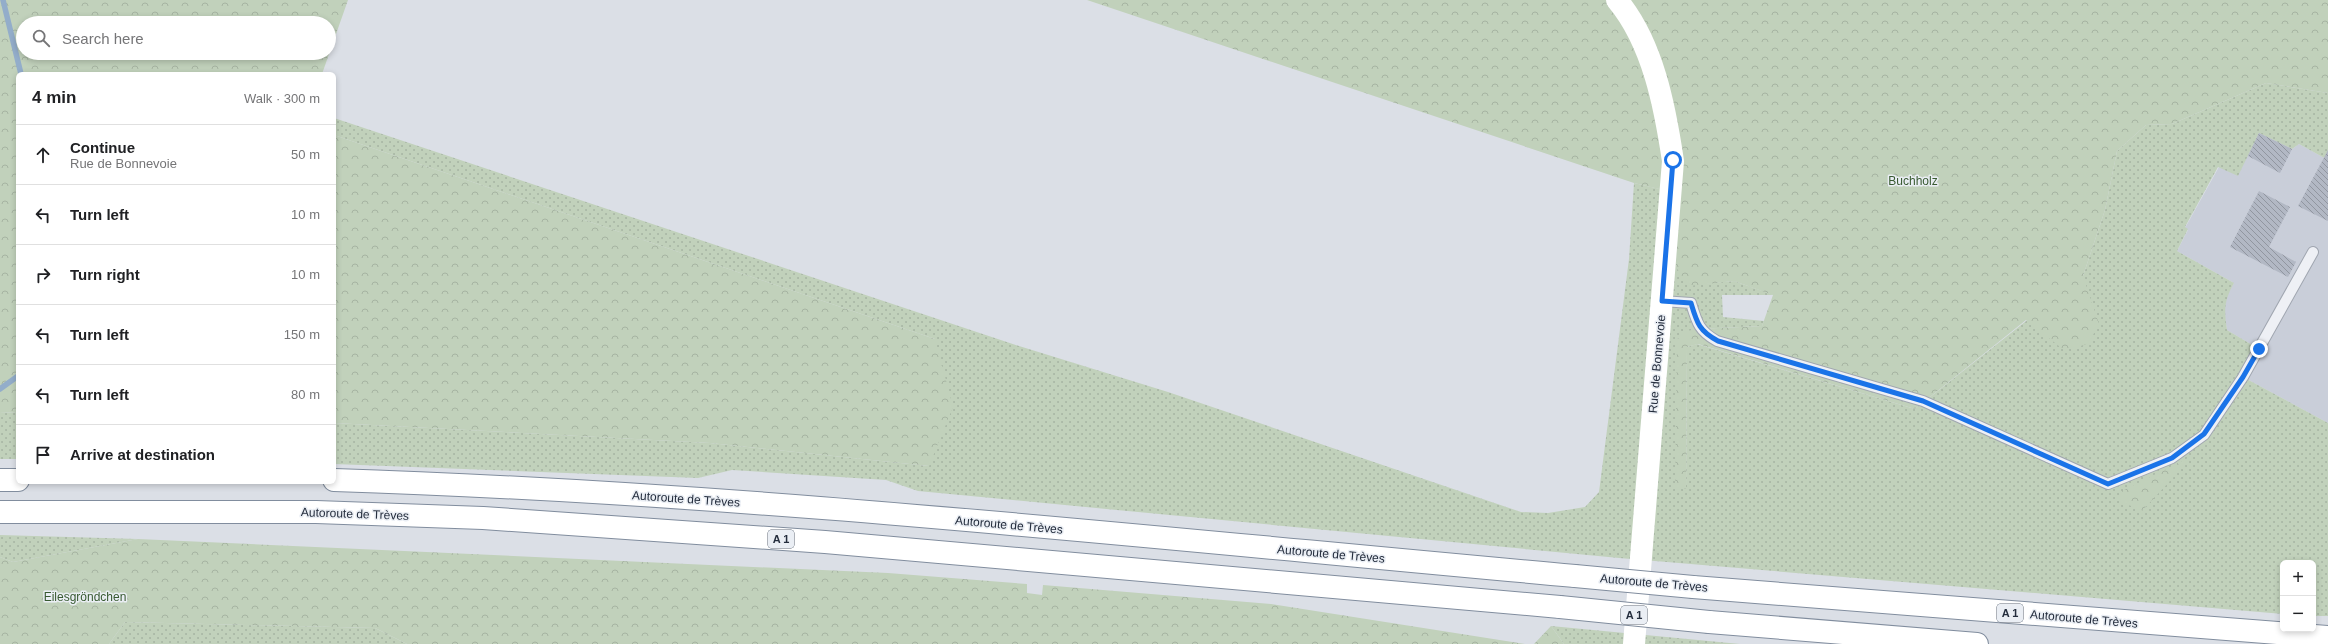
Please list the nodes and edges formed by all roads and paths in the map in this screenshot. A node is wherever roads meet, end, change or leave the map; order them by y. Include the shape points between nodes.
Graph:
1 (1617, 0) edge
2 (2313, 252) dead end
3 (1662, 301) junction
4 (0, 480) edge
5 (16, 480) edge
6 (336, 480) edge
7 (0, 512) edge
8 (2328, 637) edge
9 (1634, 644) edge
10 (1977, 644) edge

1 - 3 main road, Rue de Bonnevoie via 1645,47 1658,82 1668,124 1673,160
2 - 3 lane via 2243,377 2204,434 2172,458 2108,484 1923,401 1718,341 1704,334 1691,303
3 - 9 main road, Rue de Bonnevoie
4 - 5 main road
6 - 8 main road, Autoroute de Trèves / A 1, bridge via 485,485 832,509 1693,587
7 - 10 main road, Autoroute de Trèves / A 1, bridge via 316,512 483,518 825,542

